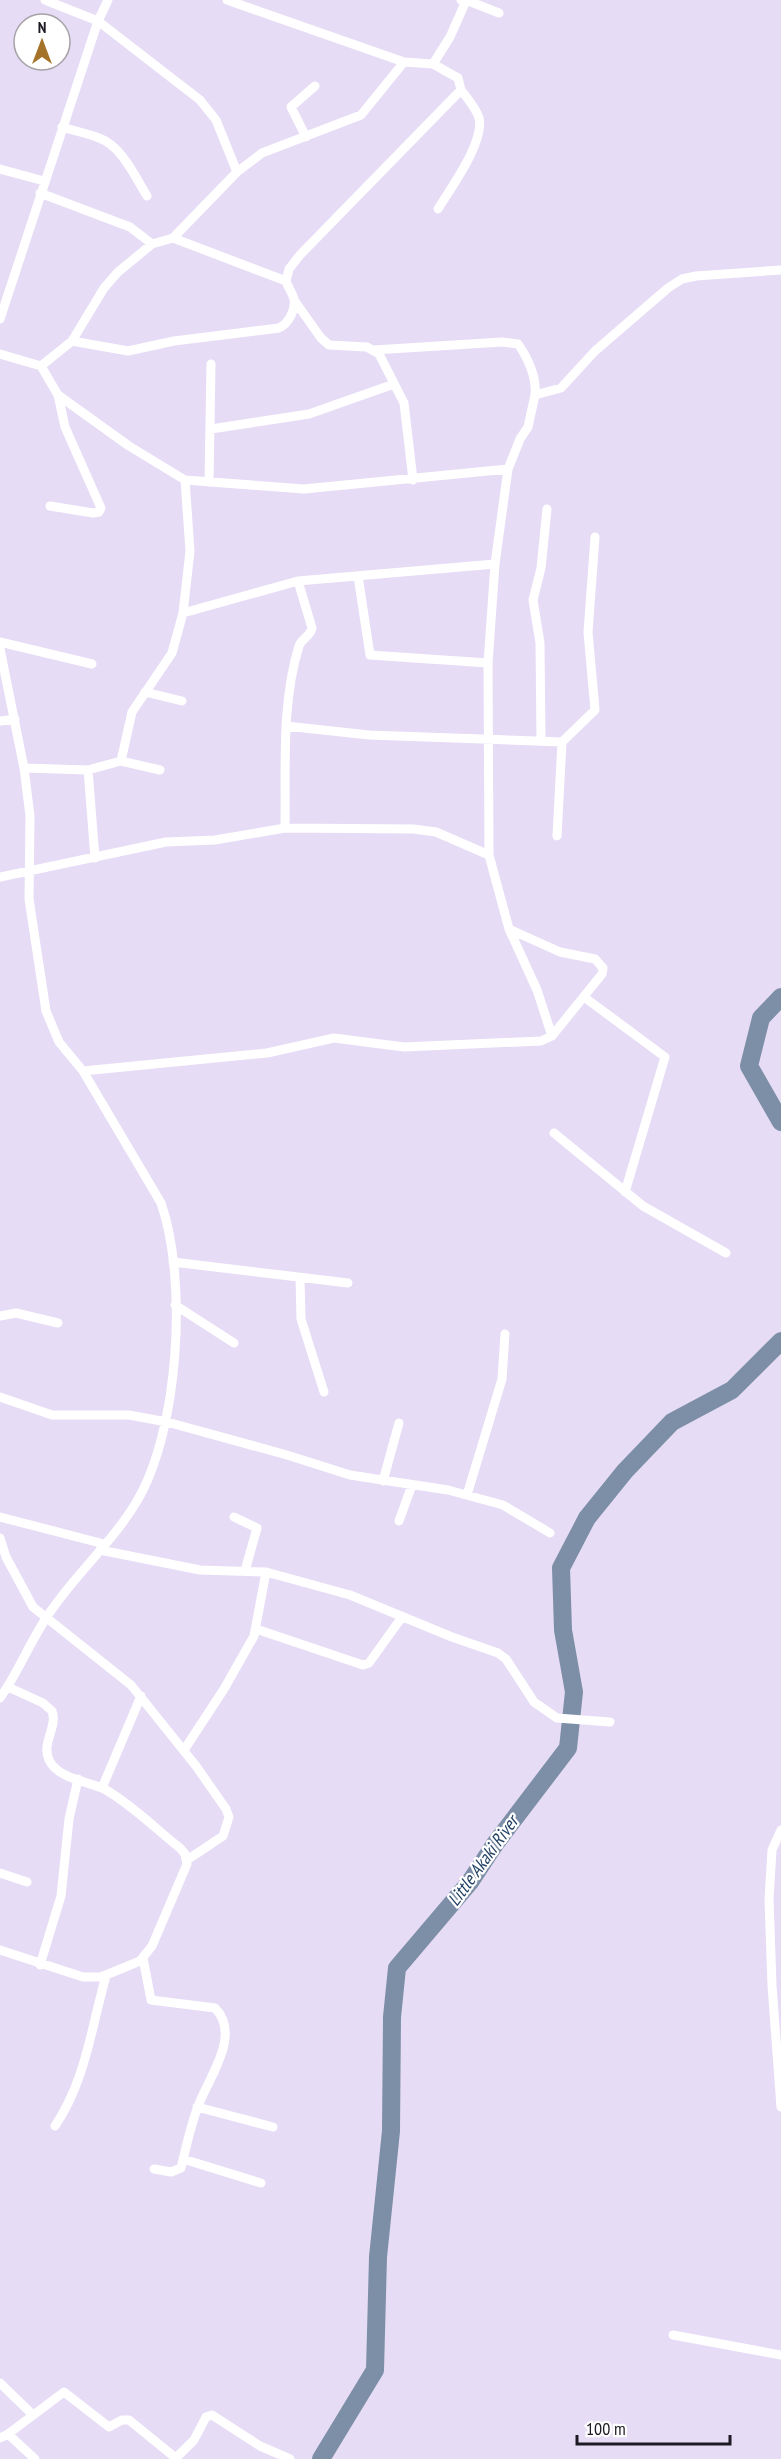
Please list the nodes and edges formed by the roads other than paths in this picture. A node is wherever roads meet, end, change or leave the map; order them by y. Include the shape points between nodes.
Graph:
1 (45, 0) edge
2 (108, 0) edge
3 (227, 0) edge
4 (465, 0) edge
5 (499, 13) dead end
6 (98, 21) junction
7 (404, 62) junction
8 (433, 64) junction
9 (315, 86) dead end
10 (461, 90) junction
11 (62, 127) junction
12 (306, 137) junction
13 (0, 168) edge
14 (237, 172) junction
15 (44, 181) junction
16 (40, 193) junction
17 (147, 196) dead end
18 (438, 208) dead end
19 (173, 238) junction
20 (152, 244) junction
21 (781, 270) edge
22 (286, 281) junction
23 (294, 300) junction
24 (0, 319) edge
25 (72, 341) junction
26 (374, 350) junction
27 (0, 354) edge
28 (211, 364) dead end
29 (41, 366) junction
30 (394, 384) junction
31 (58, 395) junction
32 (535, 395) junction
33 (211, 429) junction
34 (508, 469) junction
35 (185, 480) junction
36 (413, 480) junction
37 (209, 482) junction
38 (50, 506) dead end
39 (547, 509) dead end
40 (595, 537) dead end
41 (495, 564) junction
42 (358, 576) junction
43 (298, 581) junction
44 (183, 613) junction
45 (0, 642) edge
46 (0, 649) edge
47 (488, 663) junction
48 (92, 664) dead end
49 (145, 692) junction
50 (182, 701) dead end
51 (15, 719) junction
52 (0, 721) edge
53 (286, 726) junction
54 (486, 739) junction
55 (541, 740) junction
56 (562, 742) junction
57 (121, 761) junction
58 (24, 768) junction
59 (88, 770) junction
60 (160, 770) dead end
61 (285, 828) junction
62 (557, 836) dead end
63 (489, 855) junction
64 (95, 858) junction
65 (30, 872) junction
66 (0, 877) edge
67 (509, 929) junction
68 (584, 997) junction
69 (552, 1036) junction
70 (83, 1071) junction
71 (554, 1133) dead end
72 (625, 1192) junction
73 (726, 1253) dead end
74 (173, 1262) junction
75 (300, 1278) junction
76 (348, 1283) dead end
77 (175, 1305) junction
78 (0, 1316) edge
79 (58, 1323) dead end
80 (505, 1334) dead end
81 (234, 1343) dead end
82 (324, 1392) dead end
83 (0, 1397) edge
84 (167, 1422) junction
85 (399, 1423) dead end
86 (383, 1481) junction
87 (412, 1485) junction
88 (467, 1495) junction
89 (234, 1517) dead end
90 (0, 1518) edge
91 (399, 1521) dead end
92 (550, 1533) dead end
93 (0, 1538) edge
94 (102, 1547) junction
95 (245, 1571) junction
96 (266, 1572) junction
97 (47, 1617) junction
98 (402, 1617) junction
99 (256, 1629) junction
100 (8, 1687) junction
101 (141, 1696) junction
102 (0, 1698) edge
103 (606, 1722) dead end
104 (184, 1750) junction
105 (78, 1779) junction
106 (102, 1788) junction
107 (781, 1830) edge
108 (187, 1860) junction
109 (0, 1873) edge
110 (27, 1882) dead end
111 (0, 1950) edge
112 (143, 1958) junction
113 (40, 1965) junction
114 (106, 1976) junction
115 (197, 2107) junction
116 (781, 2107) edge
117 (55, 2126) dead end
118 (273, 2127) dead end
119 (183, 2159) junction
120 (154, 2169) dead end
121 (261, 2183) dead end
122 (673, 2335) dead end
123 (781, 2355) edge
124 (0, 2383) edge
125 (33, 2415) junction
126 (4, 2436) edge
127 (35, 2459) edge
128 (176, 2459) edge
129 (290, 2459) edge

1 - 6 street
2 - 6 street
3 - 7 street
4 - 5 street
4 - 8 street via 450,38
6 - 11 street
6 - 14 street via 210,109
7 - 8 street
7 - 12 street via 361,115
8 - 10 street via 458,78
9 - 12 street via 291,106
10 - 18 street via 480,125 463,169
10 - 22 street via 300,255
11 - 15 street
11 - 17 street via 109,144
12 - 14 street via 262,153
13 - 15 street
14 - 19 street
15 - 16 street
16 - 20 street via 130,227
16 - 24 street
19 - 20 street
19 - 22 street
20 - 25 street via 104,288
21 - 32 street via 744,270 682,279 595,351 561,388
22 - 23 street
23 - 25 street via 290,318 279,328 128,351
23 - 26 street via 329,345
25 - 29 street
26 - 30 street
26 - 32 street via 518,344 532,372
27 - 29 street
28 - 33 street
29 - 31 street
30 - 33 street via 309,414
30 - 36 street via 407,415
31 - 35 street
31 - 38 street via 65,427 101,508 93,513
32 - 34 street via 528,427
33 - 37 street
34 - 36 street
34 - 41 street
35 - 37 street
35 - 44 street via 190,551
36 - 37 street via 304,489
39 - 55 street via 541,568 533,600 540,643
40 - 56 street via 588,632 595,710
41 - 42 street
41 - 47 street
42 - 43 street
42 - 47 street via 370,655
43 - 44 street
43 - 53 street via 312,628 299,645
44 - 49 street via 172,653
45 - 48 street
46 - 51 street
47 - 54 street
49 - 50 street
49 - 57 street via 132,712
51 - 52 street
51 - 58 street
53 - 54 street via 369,735
53 - 61 street
54 - 55 street
54 - 63 street
55 - 56 street
56 - 62 street
57 - 59 street
57 - 60 street
58 - 59 street
58 - 65 street via 30,816
59 - 64 street
61 - 63 street via 436,832
61 - 64 street via 215,840 166,842
63 - 67 street
64 - 65 street
65 - 66 street
65 - 70 street via 33,940 46,1011 59,1042
67 - 68 street via 546,947 601,963 602,974
67 - 69 street via 537,990
68 - 69 street
68 - 72 street via 665,1057
69 - 70 street via 530,1044 404,1047 334,1038 267,1053
70 - 74 street via 161,1203 169,1225
71 - 72 street
72 - 73 street
74 - 75 street
74 - 77 street
75 - 76 street
75 - 82 street via 301,1319
77 - 81 street
77 - 84 street via 174,1375
78 - 79 street via 16,1313
80 - 88 street via 502,1379
83 - 84 street via 52,1416 129,1415
84 - 86 street
84 - 94 street via 142,1492
85 - 86 street
86 - 87 street
87 - 88 street
87 - 91 street
88 - 92 street via 503,1505
89 - 95 street via 257,1528
90 - 94 street
93 - 97 street via 33,1607
94 - 95 street via 200,1569
94 - 97 street
95 - 96 street
96 - 98 street via 350,1594
96 - 99 street
97 - 100 street
97 - 101 street
98 - 99 street via 369,1663 363,1665
98 - 103 street via 498,1653 534,1702 557,1718
99 - 104 street via 224,1689
100 - 102 street
100 - 105 street via 52,1711 48,1757 51,1764
101 - 104 street
101 - 106 street
104 - 108 street via 229,1817 223,1836
105 - 106 street
105 - 113 street via 69,1819 61,1896
106 - 108 street via 180,1848
107 - 116 street via 772,1851 770,1899
108 - 112 street via 187,1868 152,1946
109 - 110 street
111 - 113 street
112 - 114 street
112 - 115 street via 152,2000 210,2007 219,2012 225,2042
113 - 114 street via 73,1976
114 - 117 street via 85,2066 70,2103
115 - 118 street
115 - 119 street
119 - 120 street via 176,2171
119 - 121 street
122 - 123 street
124 - 125 street
125 - 126 street
125 - 128 street via 64,2392 109,2427 129,2420
126 - 127 street
128 - 129 street via 194,2440 203,2421 212,2415 260,2446

